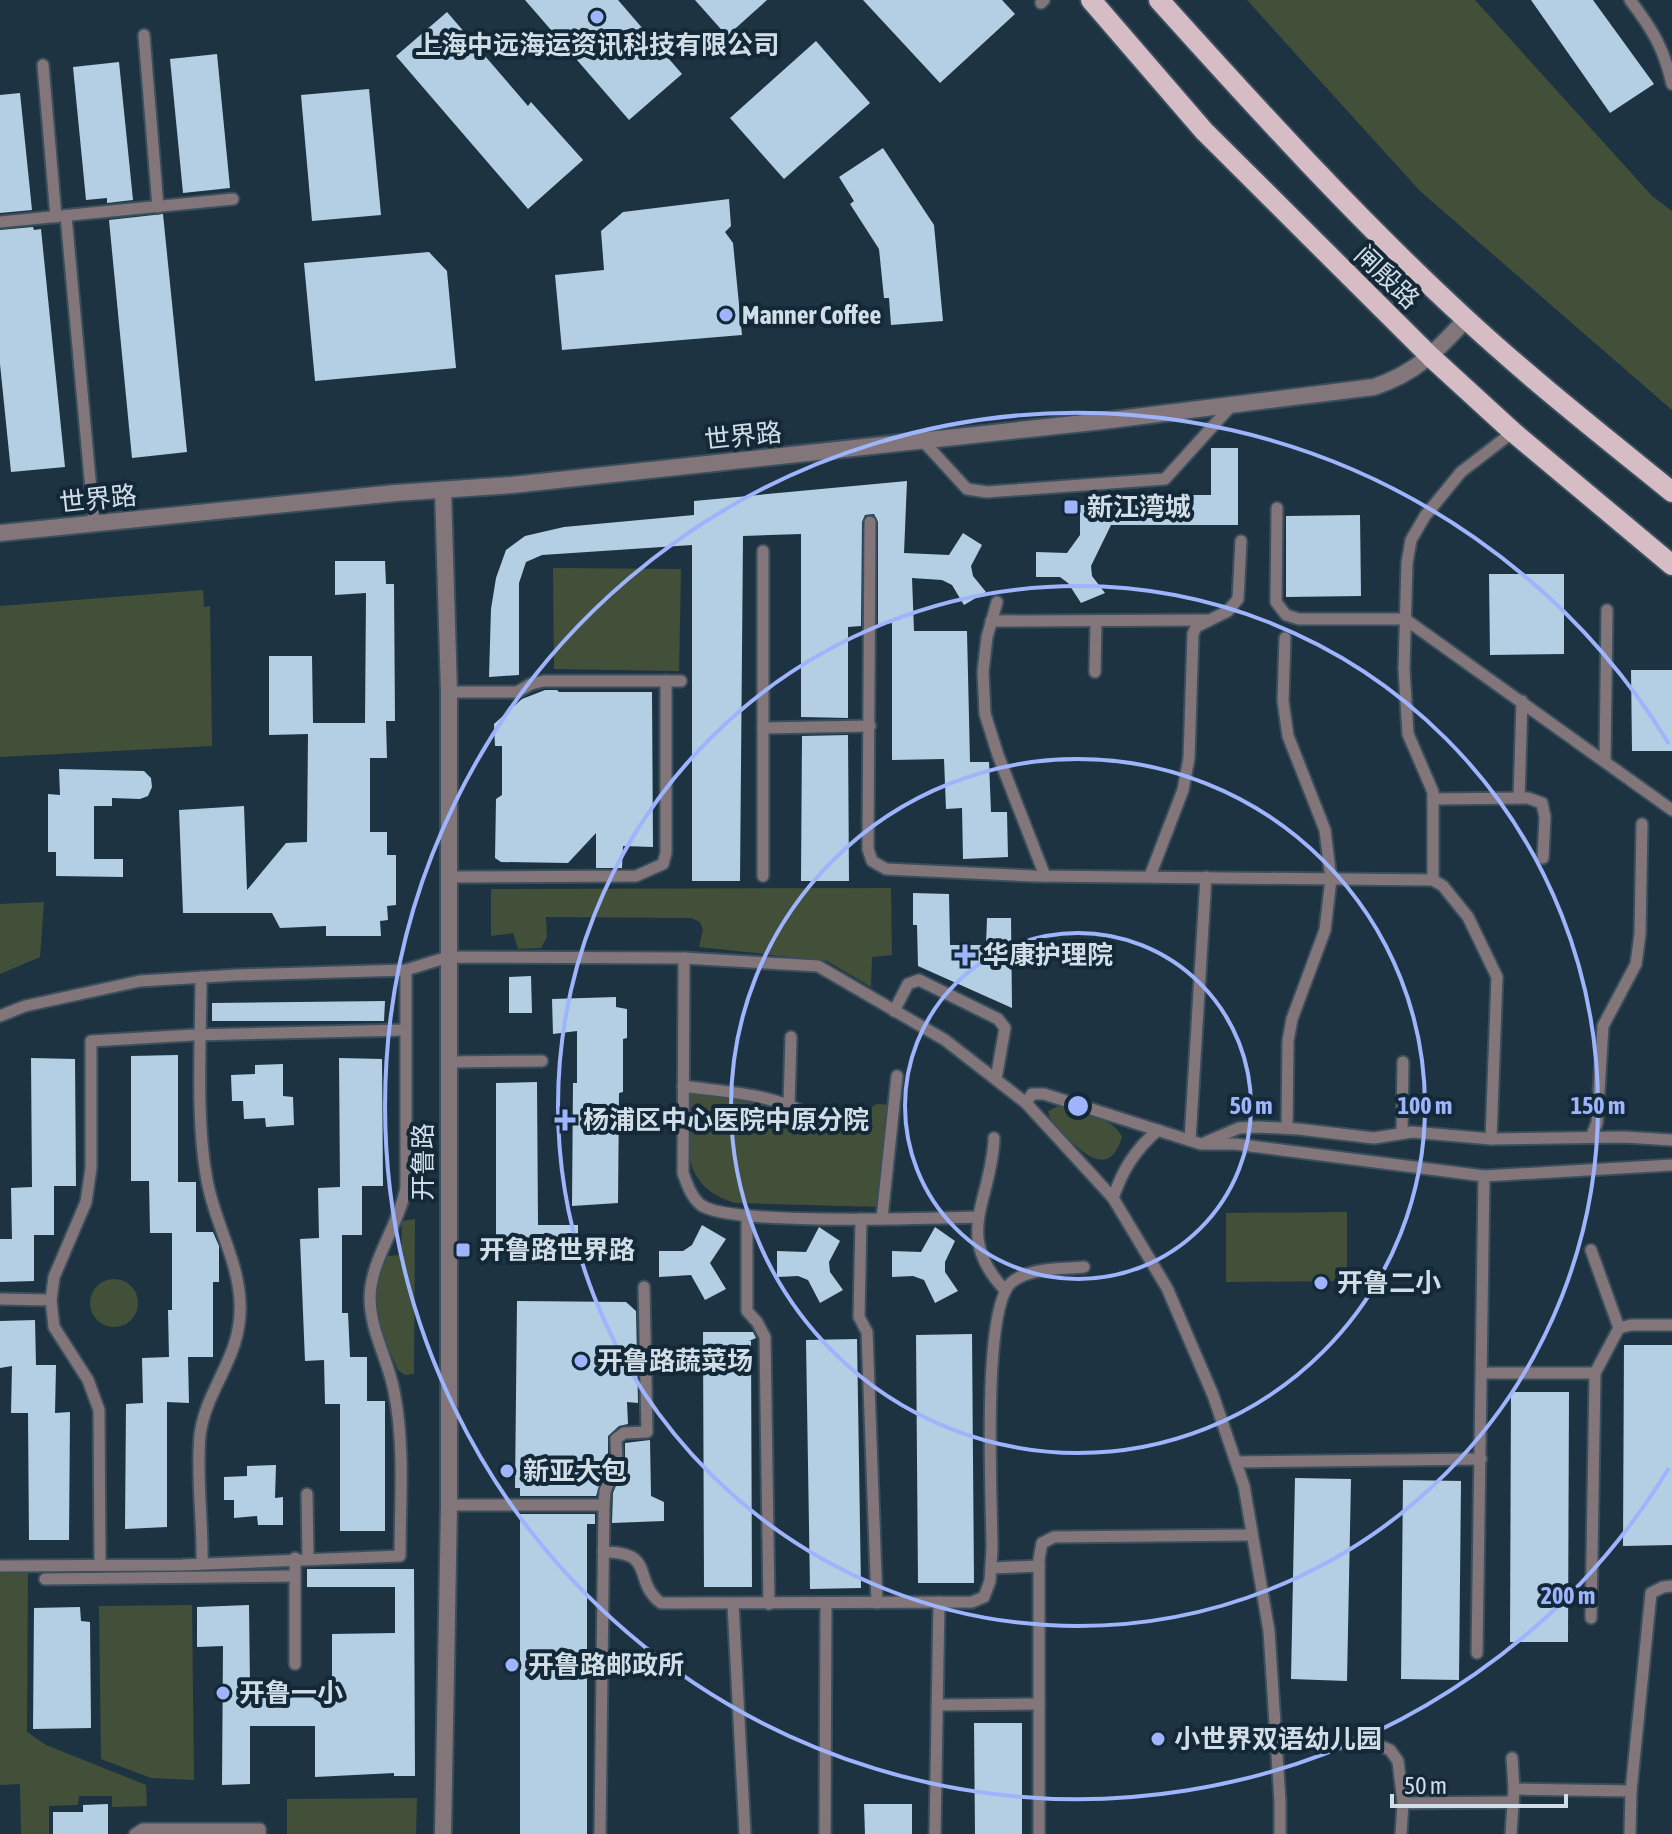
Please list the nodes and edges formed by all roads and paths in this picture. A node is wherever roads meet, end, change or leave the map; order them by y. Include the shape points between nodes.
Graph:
1 (1091, 0) edge
2 (1159, 0) edge
3 (1630, 0) edge
4 (144, 35) dead end
5 (43, 65) dead end
6 (1672, 84) edge
7 (233, 199) dead end
8 (158, 207) junction
9 (61, 216) junction
10 (0, 222) edge
11 (1466, 319) junction
12 (1431, 357) junction
13 (1233, 405) junction
14 (1513, 432) junction
15 (923, 441) junction
16 (443, 490) junction
17 (1672, 492) edge
18 (1277, 508) dead end
19 (870, 522) dead end
20 (94, 523) junction
21 (0, 533) edge
22 (1241, 541) dead end
23 (763, 551) dead end
24 (1672, 565) edge
25 (997, 602) dead end
26 (1607, 610) dead end
27 (1405, 619) junction
28 (1207, 620) junction
29 (991, 621) junction
30 (1096, 621) junction
31 (1285, 638) dead end
32 (1095, 672) dead end
33 (666, 681) junction
34 (681, 681) dead end
35 (449, 692) junction
36 (1522, 701) junction
37 (870, 726) junction
38 (763, 728) junction
39 (1605, 761) junction
40 (1519, 798) junction
41 (1433, 799) junction
42 (1672, 810) edge
43 (1642, 824) dead end
44 (1543, 858) dead end
45 (763, 876) dead end
46 (1045, 876) junction
47 (1150, 876) junction
48 (448, 877) junction
49 (1206, 877) junction
50 (1331, 879) junction
51 (1433, 880) junction
52 (448, 957) junction
53 (684, 958) junction
54 (406, 970) junction
55 (201, 977) junction
56 (894, 1011) junction
57 (0, 1016) edge
58 (405, 1030) junction
59 (201, 1035) junction
60 (791, 1037) dead end
61 (542, 1061) dead end
62 (448, 1062) junction
63 (1403, 1062) dead end
64 (897, 1076) dead end
65 (996, 1079) junction
66 (683, 1086) junction
67 (1026, 1103) junction
68 (789, 1104) junction
69 (805, 1113) dead end
70 (1287, 1128) junction
71 (1158, 1130) junction
72 (1402, 1133) junction
73 (1591, 1137) junction
74 (994, 1138) dead end
75 (1491, 1139) junction
76 (1672, 1140) edge
77 (1196, 1142) junction
78 (1672, 1165) edge
79 (1484, 1176) junction
80 (1113, 1198) junction
81 (747, 1215) junction
82 (977, 1217) junction
83 (882, 1218) junction
84 (861, 1219) junction
85 (1591, 1250) dead end
86 (1084, 1267) dead end
87 (644, 1287) dead end
88 (1005, 1290) junction
89 (0, 1299) edge
90 (51, 1300) junction
91 (1672, 1325) edge
92 (1619, 1328) junction
93 (1482, 1373) junction
94 (1595, 1373) junction
95 (1481, 1459) junction
96 (1236, 1462) junction
97 (307, 1494) dead end
98 (449, 1505) junction
99 (604, 1505) junction
100 (1252, 1535) junction
101 (603, 1552) junction
102 (295, 1558) junction
103 (308, 1558) junction
104 (202, 1563) junction
105 (100, 1565) junction
106 (0, 1566) edge
107 (1039, 1566) junction
108 (991, 1568) junction
109 (295, 1576) junction
110 (45, 1579) dead end
111 (1672, 1586) edge
112 (939, 1602) junction
113 (826, 1603) junction
114 (877, 1603) junction
115 (733, 1604) junction
116 (769, 1604) junction
117 (1591, 1618) dead end
118 (1477, 1653) dead end
119 (295, 1664) dead end
120 (1039, 1704) junction
121 (937, 1705) junction
122 (1276, 1745) junction
123 (1512, 1758) dead end
124 (1514, 1789) junction
125 (1631, 1791) junction
126 (1513, 1802) junction
127 (1403, 1803) junction
128 (135, 1834) edge
129 (260, 1834) edge
130 (443, 1834) edge
131 (600, 1834) edge
132 (745, 1834) edge
133 (825, 1834) edge
134 (935, 1834) edge
135 (1039, 1834) edge
136 (1280, 1834) edge
137 (1401, 1834) edge
138 (1511, 1834) edge
139 (1630, 1834) edge

1 - 12 main road, 闸殷路 via 1204,131
2 - 11 main road, 闸殷路 via 1293,148
3 - 6 lane via 1666,55
4 - 8 lane
5 - 9 lane
7 - 8 lane
8 - 9 lane
9 - 10 lane
9 - 20 lane
11 - 12 street, 世界路
11 - 17 main road, 闸殷路
12 - 13 street, 世界路 via 1374,387
12 - 14 main road, 闸殷路
13 - 15 street, 世界路
13 - 15 lane via 1165,479 987,492 967,489
14 - 24 main road, 闸殷路
14 - 27 lane via 1461,472 1411,540
15 - 16 street, 世界路
16 - 20 street, 世界路
16 - 35 street, 开鲁路
18 - 27 lane via 1276,602 1286,615
19 - 37 lane
20 - 21 street, 世界路
22 - 28 lane via 1238,599 1228,611
23 - 38 lane
25 - 29 lane
26 - 39 lane
27 - 36 lane
27 - 41 lane via 1408,734
28 - 30 lane
28 - 47 lane via 1193,634 1183,790
29 - 30 lane
29 - 46 lane via 983,672 985,714
30 - 32 lane
31 - 50 lane via 1288,736 1325,830
33 - 34 lane
33 - 35 lane via 544,681 517,692
33 - 48 lane via 663,864 636,876
35 - 48 street, 开鲁路
36 - 39 lane
36 - 40 lane
37 - 38 lane
37 - 46 lane via 872,861 886,869
38 - 45 lane
39 - 42 lane
40 - 41 lane
40 - 44 lane via 1542,803
41 - 51 lane
43 - 73 lane via 1636,964 1603,1026 1597,1123
46 - 47 lane
47 - 49 lane
48 - 52 street, 开鲁路
49 - 50 lane
49 - 77 lane
50 - 51 lane
50 - 70 lane via 1325,930 1288,1041
51 - 75 lane via 1468,917 1497,977
52 - 53 lane
52 - 54 lane
52 - 62 street, 开鲁路
53 - 56 lane via 818,966
53 - 66 lane
54 - 55 lane
54 - 58 lane
55 - 57 lane via 140,981
55 - 59 lane
56 - 65 lane via 945,1040
56 - 65 lane via 908,984 919,980 998,1019 1005,1028
58 - 59 lane
58 - 103 lane via 406,1188 370,1294 372,1325 394,1387 400,1424 400,1556
59 - 90 lane via 91,1041 86,1202 54,1277
59 - 104 lane via 208,1185 240,1301 240,1328 230,1362 200,1435
60 - 68 lane
61 - 62 lane
62 - 98 street, 开鲁路
63 - 72 lane
64 - 83 lane
65 - 67 lane
66 - 68 lane
66 - 81 lane via 683,1173 690,1191 702,1206
67 - 71 lane via 1032,1094 1044,1094
67 - 80 lane
68 - 69 lane
70 - 72 lane via 1374,1138
70 - 77 lane via 1239,1128
71 - 77 lane
71 - 80 lane via 1130,1158
72 - 75 lane
73 - 75 lane
73 - 76 lane
74 - 82 lane via 993,1163
77 - 79 lane
78 - 79 lane
79 - 93 lane
80 - 96 lane via 1167,1288
81 - 84 lane
81 - 116 lane via 747,1311 765,1337
82 - 83 lane
82 - 88 lane via 980,1252 989,1273
83 - 84 lane
84 - 114 lane via 859,1317 867,1332
85 - 92 lane
86 - 88 lane via 1030,1273
87 - 99 lane via 647,1432 624,1433 616,1439 617,1464
88 - 108 lane via 992,1357
89 - 90 lane
90 - 105 lane via 54,1327 88,1380 99,1410
91 - 92 lane
92 - 94 lane
93 - 94 lane
93 - 95 lane
94 - 117 lane
95 - 96 lane
95 - 118 lane
96 - 100 lane
97 - 103 lane
98 - 99 lane
98 - 130 street, 开鲁路
99 - 101 lane
100 - 107 lane via 1054,1537 1042,1543
100 - 122 lane via 1269,1631
101 - 115 lane via 636,1558 652,1596 661,1603
101 - 131 lane
102 - 103 lane
102 - 104 lane
102 - 109 lane
104 - 105 lane
105 - 106 lane
107 - 108 lane
107 - 120 lane
108 - 112 lane via 984,1597
109 - 110 lane
109 - 119 lane
111 - 125 lane via 1651,1593
112 - 114 lane
112 - 121 lane
113 - 114 lane
113 - 116 lane
113 - 133 lane
115 - 116 lane
115 - 132 lane
120 - 121 lane
120 - 135 lane
121 - 134 lane
122 - 127 lane via 1374,1743 1390,1750 1398,1761
122 - 136 lane
123 - 124 lane
124 - 125 lane
124 - 126 lane
125 - 139 lane
126 - 127 lane
126 - 138 lane
127 - 137 lane
128 - 129 lane via 143,1829 260,1829

